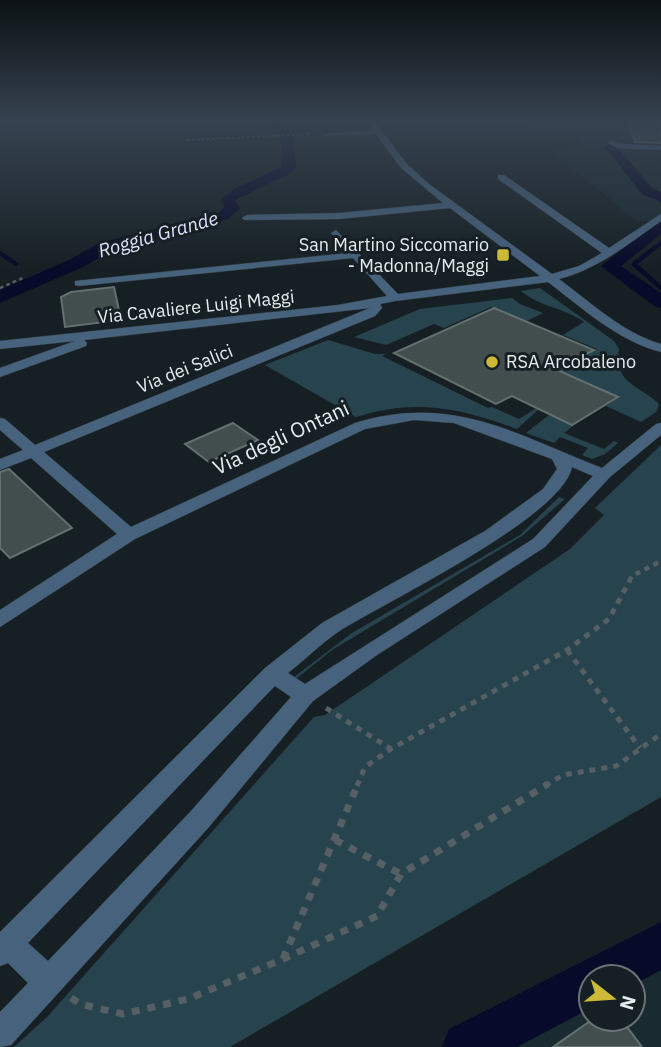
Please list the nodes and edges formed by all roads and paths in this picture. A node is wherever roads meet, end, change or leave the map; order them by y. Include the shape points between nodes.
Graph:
1 (409, 170) edge
2 (501, 177) dead end
3 (451, 205) junction
4 (661, 217) edge
5 (247, 218) dead end
6 (335, 233) dead end
7 (609, 253) junction
8 (355, 256) junction
9 (25, 277) dead end
10 (551, 278) junction
11 (79, 284) dead end
12 (0, 288) edge
13 (395, 298) junction
14 (373, 302) junction
15 (624, 331) junction
16 (85, 337) junction
17 (0, 345) edge
18 (661, 348) edge
19 (661, 362) edge
20 (0, 373) edge
21 (0, 422) edge
22 (661, 427) edge
23 (35, 452) junction
24 (559, 457) junction
25 (0, 465) edge
26 (604, 474) junction
27 (549, 492) junction
28 (587, 492) junction
29 (129, 535) junction
30 (661, 561) edge
31 (0, 621) edge
32 (567, 650) junction
33 (273, 674) junction
34 (305, 695) junction
35 (661, 734) edge
36 (640, 748) junction
37 (391, 749) junction
38 (335, 840) junction
39 (401, 874) junction
40 (4, 948) edge
41 (283, 959) junction
42 (47, 981) junction
43 (0, 1034) edge

1 - 3 street
2 - 7 street
3 - 5 street via 339,216
3 - 10 street
4 - 7 street, Via Cavaliere Luigi Maggi
6 - 8 street
7 - 10 street, Via Cavaliere Luigi Maggi via 586,269
8 - 11 street, Via Cavaliere Luigi Maggi
8 - 13 street
9 - 12 path
10 - 13 street, Via Cavaliere Luigi Maggi
10 - 15 street
13 - 14 street, Via Cavaliere Luigi Maggi
14 - 16 street, Via Cavaliere Luigi Maggi
14 - 23 street, Via dei Salici via 376,308 371,313
15 - 18 street
15 - 19 street
16 - 17 street, Via Cavaliere Luigi Maggi
16 - 20 street via 75,347
21 - 23 street
22 - 26 street
23 - 25 street, Via dei Salici
23 - 29 street
24 - 26 street, Via degli Ontani
24 - 27 street via 565,469
24 - 29 street, Via degli Ontani via 449,416 391,417 360,426
26 - 28 street
27 - 28 street
27 - 33 street via 491,535 329,628
28 - 34 street via 539,542
29 - 31 street, Via degli Ontani
30 - 32 path via 632,576 609,618
32 - 36 path
32 - 37 path
33 - 34 street
33 - 40 street
34 - 37 path
34 - 42 street via 200,819
35 - 36 path
36 - 39 path via 616,765 563,775
37 - 38 path via 365,767
38 - 39 path
38 - 41 path
39 - 41 path via 377,916
40 - 42 street
41 - 42 path via 188,999 123,1014 80,1004
42 - 43 street

